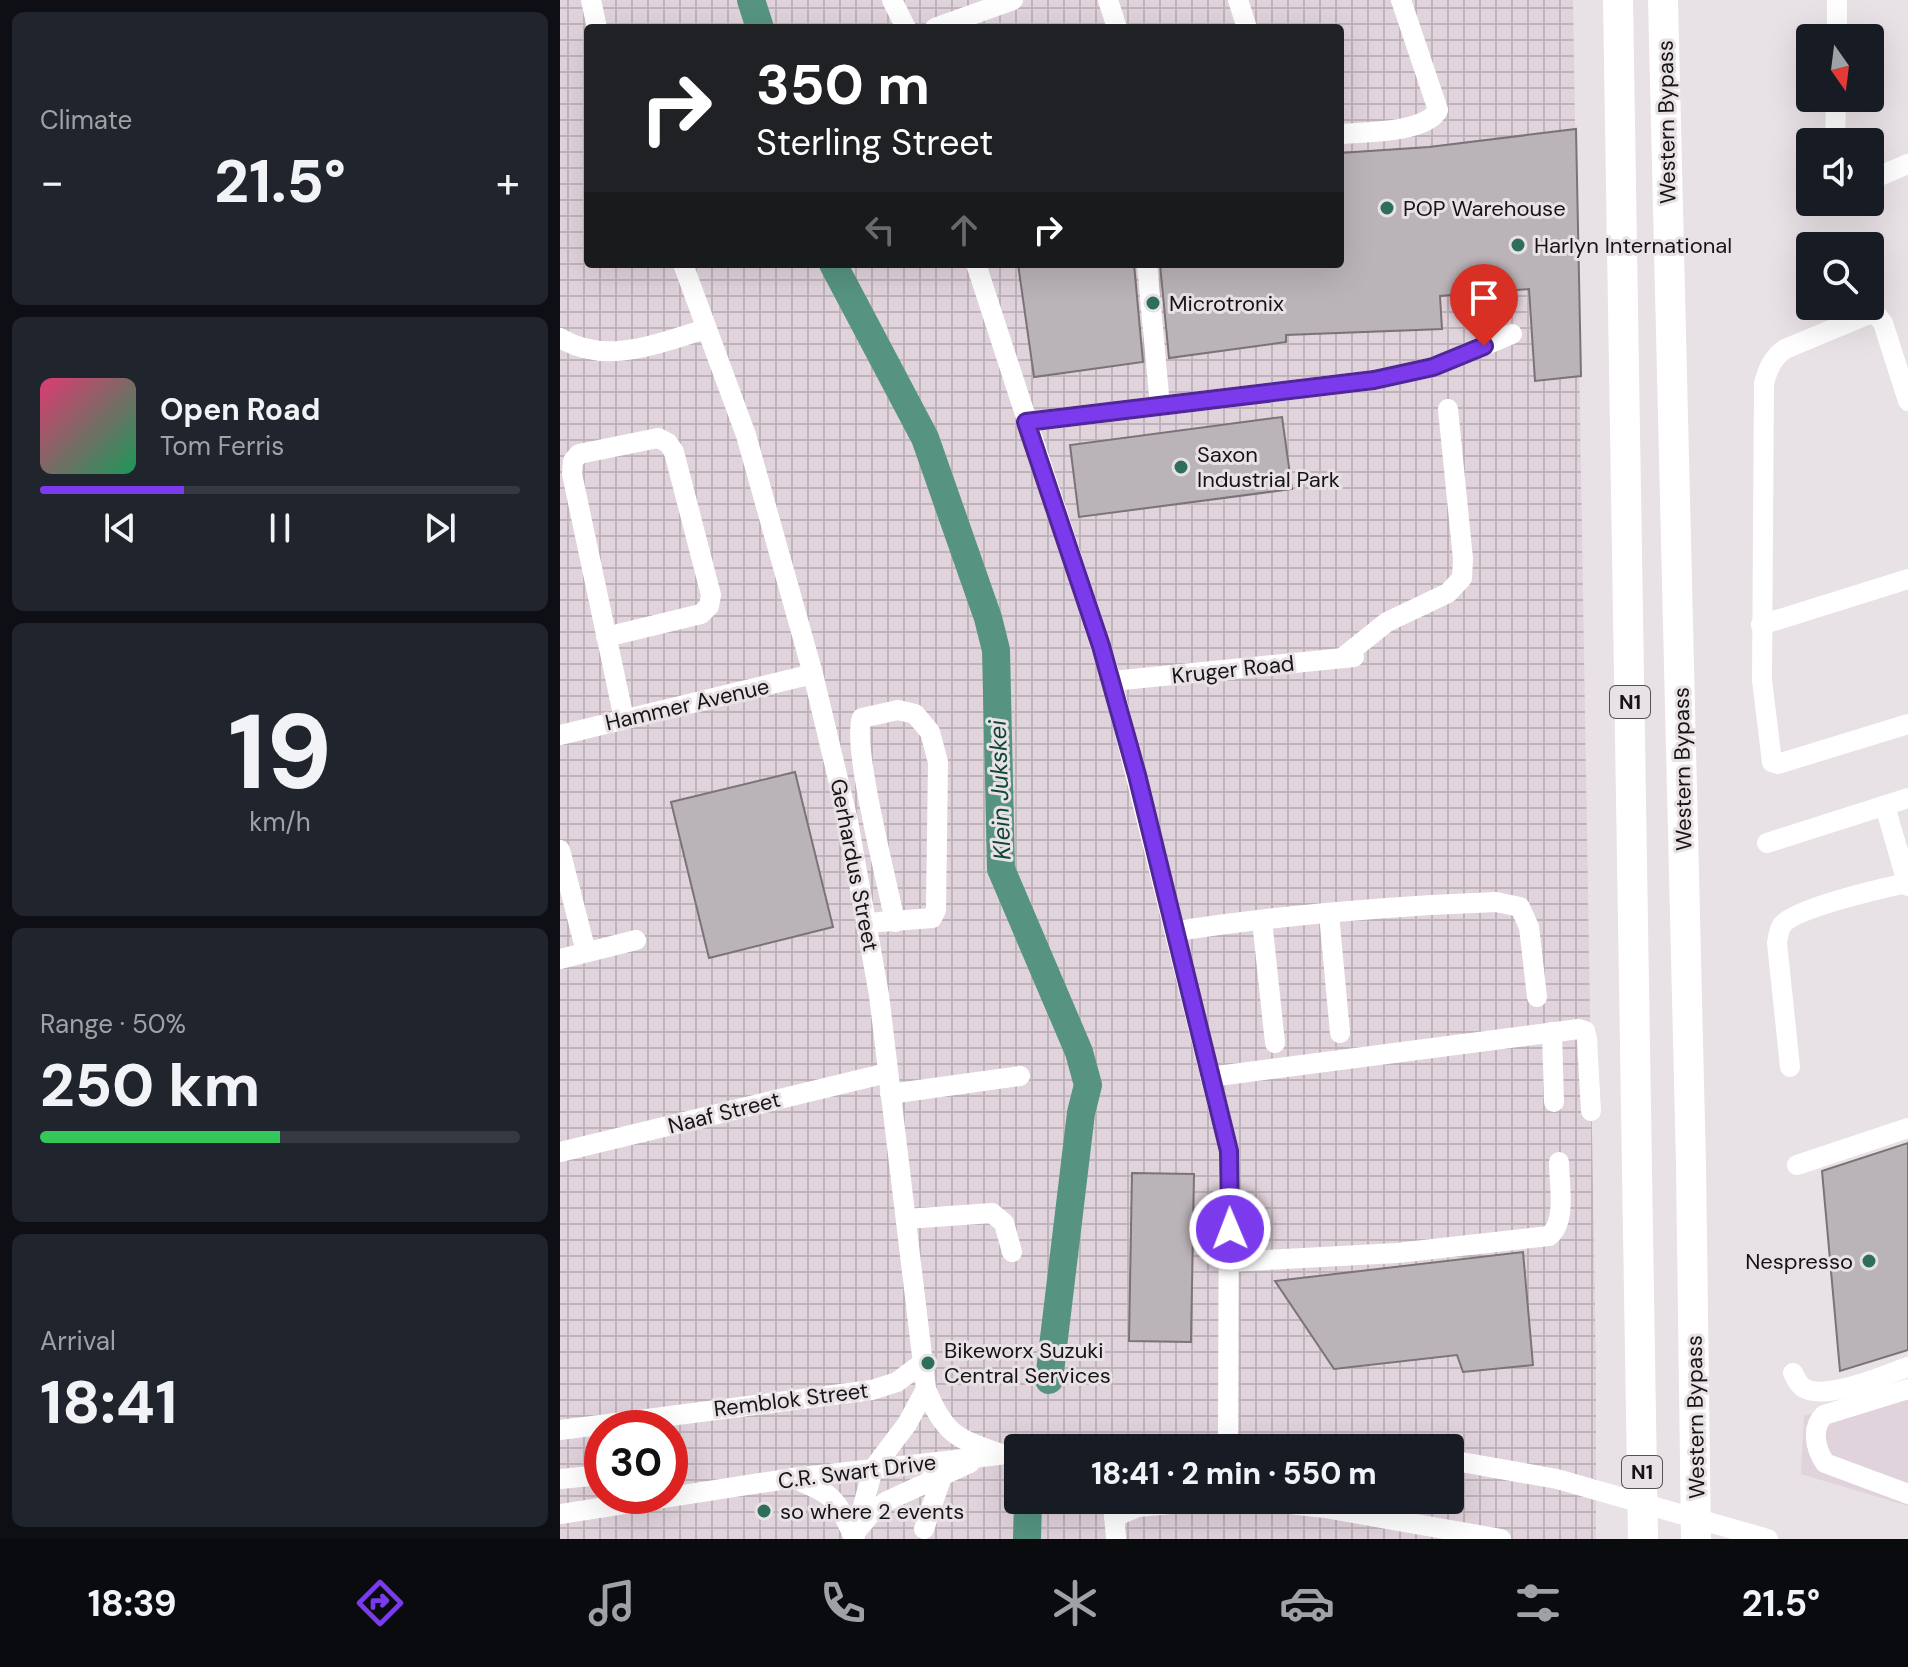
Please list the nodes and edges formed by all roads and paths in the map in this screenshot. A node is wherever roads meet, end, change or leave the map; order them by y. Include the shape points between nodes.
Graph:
1 (591, 0) edge
2 (892, 0) edge
3 (1013, 0) edge
4 (1108, 0) edge
5 (1238, 0) edge
6 (1401, 0) edge
7 (1618, 0) edge
8 (1663, 0) edge
9 (1837, 0) edge
10 (596, 24) edge
11 (904, 24) edge
12 (946, 24) edge
13 (1116, 24) edge
14 (1246, 24) edge
15 (1837, 24) edge
16 (1344, 134) edge
17 (1908, 164) edge
18 (1884, 174) edge
19 (684, 268) edge
20 (977, 268) edge
21 (1147, 268) edge
22 (706, 329) junction
23 (1512, 334) dead end
24 (560, 338) edge
25 (1908, 401) edge
26 (1160, 406) junction
27 (1448, 409) dead end
28 (1026, 422) junction
29 (1908, 579) edge
30 (1761, 625) junction
31 (606, 637) junction
32 (813, 674) junction
33 (1112, 681) junction
34 (624, 719) junction
35 (1908, 724) edge
36 (560, 735) edge
37 (1908, 798) edge
38 (1885, 806) junction
39 (1767, 843) dead end
40 (560, 850) edge
41 (1908, 884) edge
42 (1329, 914) junction
43 (1262, 920) junction
44 (895, 922) junction
45 (867, 923) junction
46 (1176, 931) junction
47 (636, 940) dead end
48 (586, 952) junction
49 (560, 959) edge
50 (1537, 997) dead end
51 (1552, 1032) junction
52 (1340, 1033) dead end
53 (1275, 1043) dead end
54 (1790, 1067) dead end
55 (1020, 1076) dead end
56 (1210, 1077) junction
57 (889, 1083) junction
58 (1554, 1102) dead end
59 (1591, 1111) dead end
60 (1908, 1128) edge
61 (560, 1152) edge
62 (1559, 1162) dead end
63 (1797, 1165) dead end
64 (906, 1219) junction
65 (1012, 1252) dead end
66 (1229, 1262) junction
67 (921, 1364) junction
68 (1908, 1367) edge
69 (1793, 1373) dead end
70 (926, 1389) junction
71 (1908, 1389) edge
72 (560, 1430) edge
73 (1228, 1434) edge
74 (1003, 1454) edge
75 (1464, 1462) edge
76 (873, 1469) junction
77 (942, 1476) junction
78 (584, 1477) edge
79 (793, 1478) junction
80 (560, 1479) edge
81 (688, 1488) edge
82 (695, 1491) junction
83 (1908, 1494) edge
84 (560, 1514) edge
85 (1114, 1514) edge
86 (1359, 1514) edge
87 (924, 1529) dead end
88 (854, 1537) edge
89 (1116, 1539) edge
90 (1501, 1539) edge
91 (1643, 1539) edge
92 (1696, 1539) edge
93 (1768, 1539) edge

1 - 10 street
2 - 11 street
3 - 12 street
4 - 13 street
5 - 14 street
6 - 16 street via 1436,115 1405,128
7 - 91 highway, Western Bypass / N1
8 - 92 highway, Western Bypass / N1
9 - 15 street
17 - 18 street
19 - 22 street, Gerhardus Street
20 - 28 street
21 - 26 street
22 - 24 street via 618,352 590,351
22 - 32 street, Gerhardus Street via 746,435
23 - 26 street via 1411,372
25 - 30 street via 1883,323 1874,312 1785,349 1770,364 1764,383
26 - 28 street
27 - 33 street, Kruger Road via 1463,559 1462,578 1448,593 1387,622 1348,657
28 - 33 street
29 - 30 street
30 - 35 street via 1772,762
31 - 31 street via 573,461 579,454 658,438 674,452 711,595 709,606 701,614
31 - 34 street
32 - 34 street, Hammer Avenue
32 - 45 street, Gerhardus Street
33 - 46 street
34 - 36 street, Hammer Avenue
37 - 38 street
38 - 39 street
38 - 41 street
40 - 48 street
41 - 54 street via 1813,909 1781,926 1777,943
42 - 43 street
42 - 50 street via 1496,902 1520,907 1529,927
42 - 52 street
43 - 46 street
43 - 53 street
44 - 44 street via 921,921 935,914 939,807 938,762 930,732 915,714 898,710 862,718 858,727
44 - 45 street
45 - 57 street, Gerhardus Street
46 - 56 street
47 - 48 street
48 - 49 street
51 - 56 street
51 - 58 street
51 - 59 street via 1585,1031
55 - 57 street, Naaf Street
56 - 66 street via 1229,1151
57 - 61 street, Naaf Street
57 - 64 street, Gerhardus Street
60 - 63 street
62 - 66 street via 1560,1219 1549,1236 1397,1253
64 - 65 street via 992,1213 1004,1223
64 - 67 street, Gerhardus Street
66 - 73 street
67 - 70 street, Gerhardus Street
67 - 72 street, Remblok Street via 897,1382 872,1390
68 - 69 street via 1853,1386 1817,1391 1805,1389
70 - 74 street, Gerhardus Street via 935,1412 957,1438
70 - 76 street
71 - 83 street via 1824,1415 1816,1433 1825,1463
74 - 76 street, C.R. Swart Drive
74 - 77 street
75 - 93 street via 1557,1479
76 - 79 street, C.R. Swart Drive
76 - 88 street
77 - 87 street
77 - 88 street via 875,1509
78 - 80 street
79 - 82 street, C.R. Swart Drive
79 - 88 street via 838,1502
81 - 82 street, C.R. Swart Drive
82 - 84 street, C.R. Swart Drive
85 - 89 street
86 - 90 street

